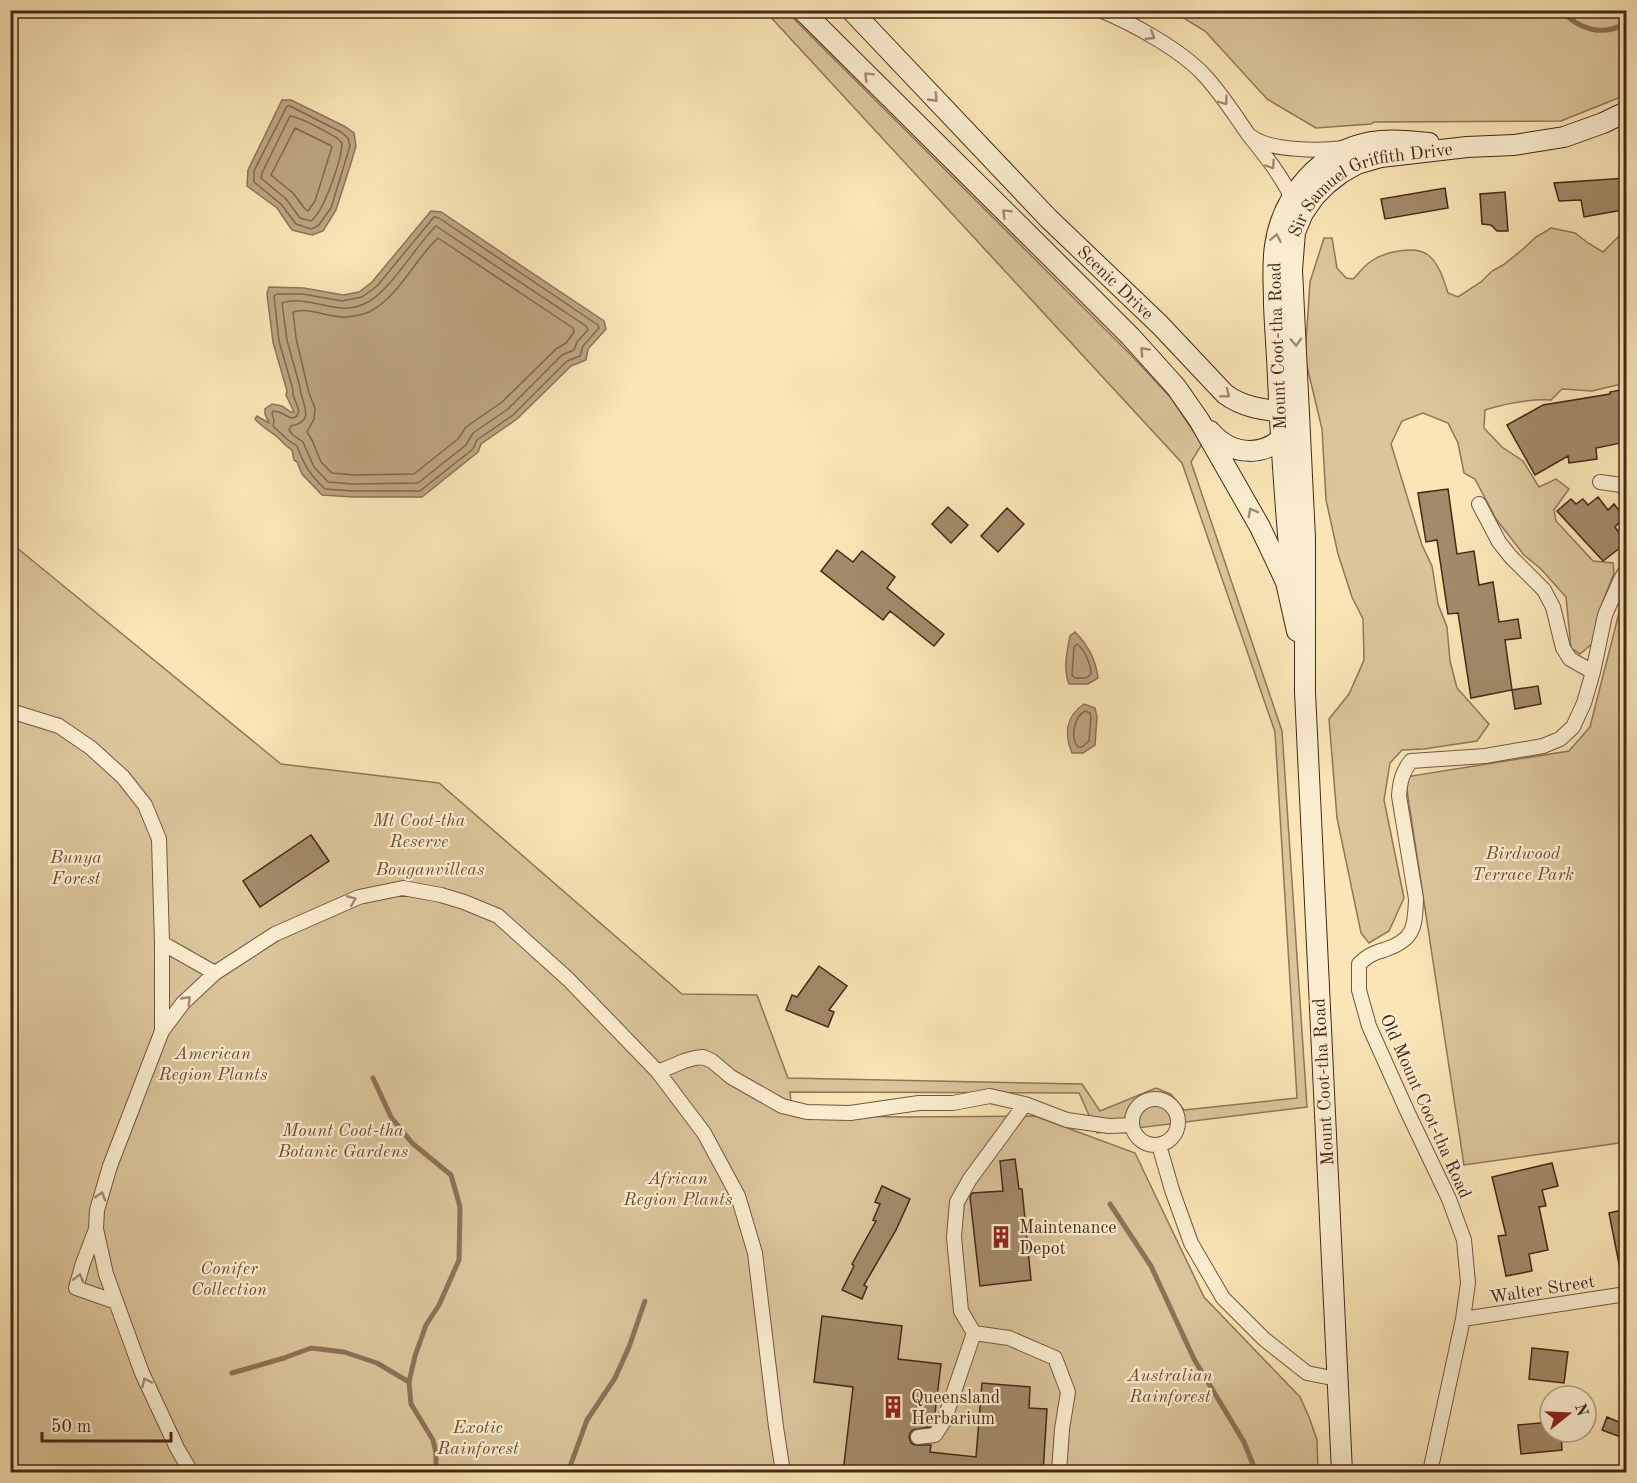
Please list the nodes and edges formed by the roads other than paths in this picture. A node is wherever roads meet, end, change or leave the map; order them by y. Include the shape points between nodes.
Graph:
1 (802, 10) edge
2 (851, 10) edge
3 (1100, 10) edge
4 (1626, 112) edge
5 (1248, 133) junction
6 (1467, 147) junction
7 (1352, 148) junction
8 (1292, 198) junction
9 (1299, 220) junction
10 (1190, 405) junction
11 (1279, 412) junction
12 (1300, 414) junction
13 (1281, 439) junction
14 (1600, 482) dead end
15 (1626, 489) edge
16 (1479, 504) dead end
17 (1626, 570) edge
18 (1297, 632) junction
19 (1593, 672) junction
20 (1305, 692) junction
21 (10, 714) edge
22 (162, 943) junction
23 (214, 973) junction
24 (162, 1031) junction
25 (658, 1072) junction
26 (1025, 1104) junction
27 (1132, 1125) junction
28 (1159, 1145) junction
29 (96, 1229) junction
30 (1626, 1294) edge
31 (116, 1302) junction
32 (1463, 1319) junction
33 (974, 1333) junction
34 (1337, 1379) junction
35 (918, 1437) dead end
36 (191, 1473) edge
37 (783, 1473) edge
38 (1059, 1473) edge
39 (1342, 1473) edge
40 (1430, 1473) edge

10 -> 1 main road, Scenic Drive via 1131,337
2 -> 11 main road, Scenic Drive via 1048,218 1155,320 1225,394 1244,405
3 -> 5 street via 1146,32 1199,69
4 - 6 main road, Sir Samuel Griffith Drive via 1564,137
5 - 7 street via 1259,142 1279,147
5 -> 8 street
6 - 7 main road, Mount Coot-tha Road via 1394,140
6 - 9 main road, Sir Samuel Griffith Drive via 1357,164 1327,184
7 - 8 main road, Mount Coot-tha Road via 1318,168
8 - 9 main road
11 -> 8 main road, Mount Coot-tha Road via 1274,257 1278,228
9 -> 12 main road, Sir Samuel Griffith Drive via 1292,270
10 - 13 main road, Scenic Drive via 1228,447 1257,450
18 -> 10 main road, Scenic Drive via 1288,591 1275,558
11 - 12 main road, Scenic Drive
11 - 13 main road, Mount Coot-tha Road
12 - 13 main road
12 - 20 main road, Mount Coot-tha Road via 1306,561
13 - 18 main road, Mount Coot-tha Road
14 - 15 street
16 - 19 street via 1499,542 1544,590 1553,607 1563,648 1570,658
17 - 19 street, Old Mount Coot-tha Road via 1605,615
18 - 20 main road, Mount Coot-tha Road
19 - 32 street, Old Mount Coot-tha Road via 1573,727 1560,739 1543,746 1485,756 1412,761 1404,769 1399,796 1416,899 1412,930 1405,941 1372,953 1359,964 1359,990 1369,1026 1464,1240 1468,1283
20 - 34 main road, Mount Coot-tha Road
21 - 22 street via 59,726 123,777 145,805 159,839
22 - 23 street
22 - 24 street
24 -> 23 street via 183,1003
23 -> 25 street via 275,934 359,897 403,888 441,895 498,916 568,979
29 -> 24 street via 97,1210 110,1166
25 - 26 street via 703,1057 782,1106 807,1112 850,1113 990,1096
25 - 37 street via 704,1133 738,1196 755,1253
26 - 27 street via 1067,1120
26 - 33 street via 957,1202 954,1237 961,1311
27 - 28 street via 1144,1143
27 - 28 street via 1139,1105 1153,1099 1167,1103 1178,1123 1172,1137
28 - 34 street via 1191,1243 1223,1298 1264,1339 1307,1373
29 - 31 street
31 -> 29 street via 76,1287
30 - 32 street, Walter Street
36 -> 31 street via 142,1373
32 - 40 street, Old Mount Coot-tha Road
33 - 35 street via 944,1421 935,1435
33 - 38 street via 1009,1338 1055,1358 1068,1392
34 - 39 main road, Mount Coot-tha Road

